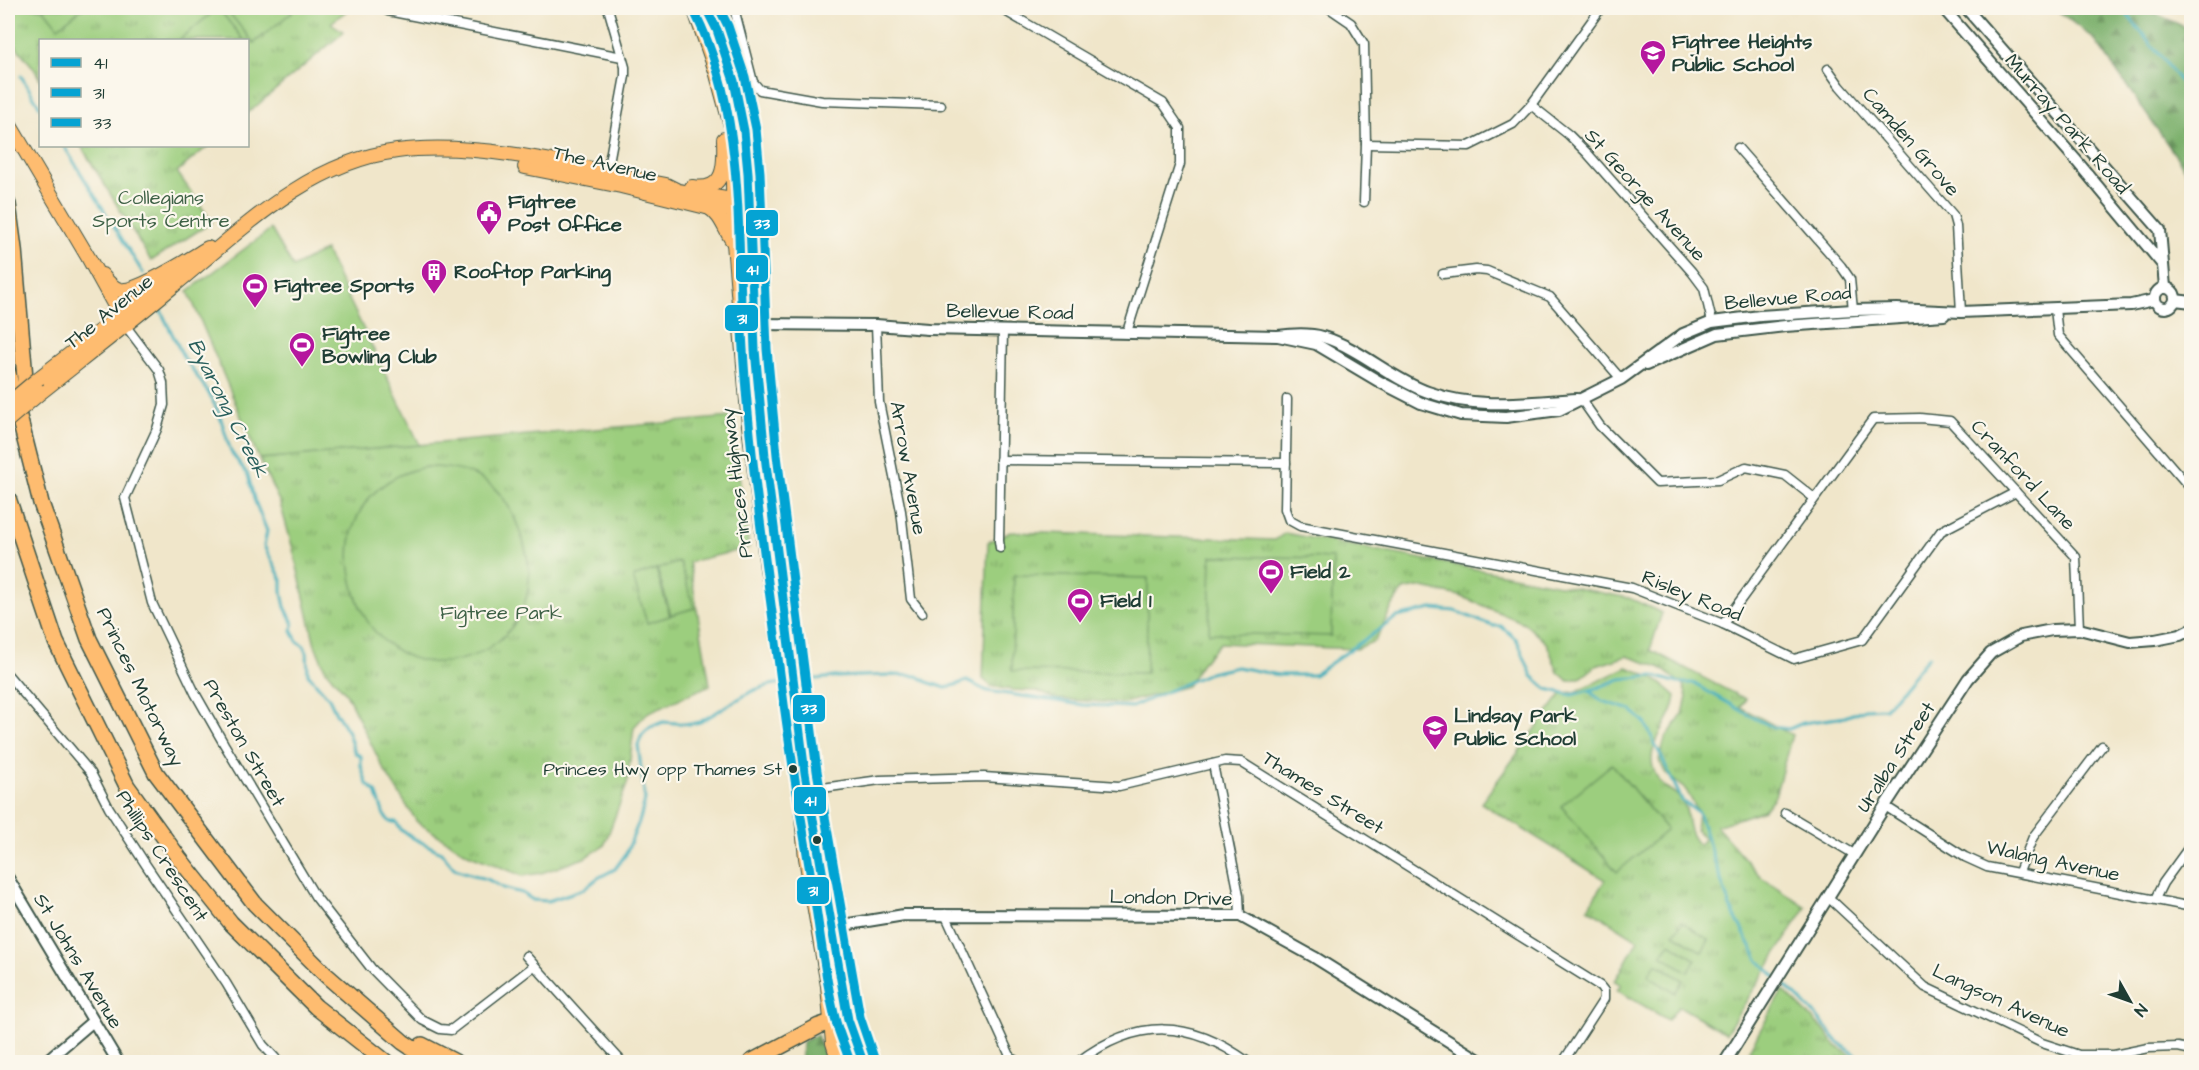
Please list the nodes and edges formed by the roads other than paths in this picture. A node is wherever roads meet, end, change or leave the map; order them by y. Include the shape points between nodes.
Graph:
1 (382, 8) edge
2 (608, 8) edge
3 (694, 8) edge
4 (706, 8) edge
5 (734, 8) edge
6 (1000, 8) edge
7 (1329, 8) edge
8 (1602, 8) edge
9 (1943, 8) edge
10 (1966, 8) edge
11 (622, 57) junction
12 (1828, 69) dead end
13 (716, 71) junction
14 (941, 105) dead end
15 (1531, 105) junction
16 (8, 122) edge
17 (1366, 144) junction
18 (1738, 148) dead end
19 (2088, 148) junction
20 (453, 150) junction
21 (2075, 159) junction
22 (607, 173) junction
23 (666, 185) junction
24 (1364, 202) dead end
25 (8, 204) edge
26 (734, 206) junction
27 (706, 207) junction
28 (749, 208) junction
29 (234, 234) junction
30 (734, 243) junction
31 (88, 257) junction
32 (2164, 265) junction
33 (1443, 274) dead end
34 (2164, 287) junction
35 (2154, 300) junction
36 (2175, 300) junction
37 (2192, 302) edge
38 (2055, 309) junction
39 (1853, 310) junction
40 (1957, 312) junction
41 (122, 320) junction
42 (1712, 322) junction
43 (747, 324) junction
44 (876, 325) junction
45 (1003, 331) junction
46 (1127, 332) junction
47 (1640, 367) junction
48 (8, 374) edge
49 (1621, 379) junction
50 (40, 385) junction
51 (1287, 399) dead end
52 (1581, 399) junction
53 (8, 404) edge
54 (8, 420) edge
55 (1000, 460) junction
56 (1286, 463) junction
57 (33, 476) junction
58 (2192, 490) edge
59 (2016, 492) junction
60 (8, 498) edge
61 (1814, 498) junction
62 (1000, 548) dead end
63 (922, 613) dead end
64 (1723, 624) junction
65 (2079, 629) junction
66 (2192, 629) edge
67 (8, 675) edge
68 (790, 693) junction
69 (2102, 746) dead end
70 (1213, 764) junction
71 (808, 790) junction
72 (1885, 806) junction
73 (1785, 813) dead end
74 (2192, 843) edge
75 (1854, 854) junction
76 (2019, 872) junction
77 (8, 878) edge
78 (1828, 897) junction
79 (2155, 899) junction
80 (2192, 907) edge
81 (945, 914) junction
82 (1240, 916) junction
83 (825, 928) junction
84 (526, 956) dead end
85 (534, 966) junction
86 (93, 1021) junction
87 (380, 1022) junction
88 (831, 1022) junction
89 (2192, 1050) edge
90 (1010, 1061) edge
91 (45, 1062) edge
92 (118, 1062) edge
93 (279, 1062) edge
94 (387, 1062) edge
95 (433, 1062) edge
96 (455, 1062) edge
97 (622, 1062) edge
98 (751, 1062) edge
99 (839, 1062) edge
100 (856, 1062) edge
101 (863, 1062) edge
102 (1078, 1062) edge
103 (1248, 1062) edge
104 (1482, 1062) edge
105 (1563, 1062) edge
106 (1725, 1062) edge

1 - 11 street
2 - 11 street
3 - 13 main road, Princes Highway
4 - 28 main road, Princes Highway via 725,52 741,112
5 - 14 street via 753,82 760,90 822,101
6 - 46 street via 1163,103 1180,128 1180,164
7 - 17 street via 1351,22 1364,44
8 - 15 street
9 - 21 street, Murray Park Road
10 - 19 street, Murray Park Road
11 - 22 street via 625,76
12 - 40 street, Camden Grove via 1953,215
13 - 23 main road via 724,136 722,175 707,187
13 - 26 main road, Princes Highway via 732,130
15 - 17 street via 1513,124 1469,146
15 - 42 street, St George Avenue via 1588,154 1692,272 1704,288
16 - 31 main road
17 - 24 street
18 - 39 street via 1841,266 1850,279
19 - 21 street
19 - 32 street, Murray Park Road via 2160,230
20 - 22 main road, The Avenue via 506,154
20 - 27 main road, The Avenue
20 - 29 main road, The Avenue via 396,151 354,160 302,187
21 - 32 street, Murray Park Road
22 - 23 main road, The Avenue
23 - 26 main road, The Avenue
25 - 57 highway
26 - 27 main road, The Avenue
26 - 28 main road, The Avenue
26 - 30 main road, Princes Highway
27 - 30 main road via 717,214
28 - 43 main road, Princes Highway
29 - 31 main road via 125,290 110,284
29 - 41 main road, The Avenue via 194,259
30 - 43 main road, Princes Highway
31 - 41 main road
32 - 34 street, Murray Park Road
33 - 49 street via 1486,271 1550,297
34 - 35 street
34 - 36 street via 2173,291
35 - 36 street via 2167,308
35 - 38 street, Bellevue Road
36 - 37 street
38 - 40 street, Bellevue Road
38 - 58 street via 2058,335
39 - 40 street, Bellevue Road
39 - 42 street, Bellevue Road
40 - 47 street, Bellevue Road via 1936,317 1717,334
41 - 50 main road, The Avenue
41 - 85 street, Preston Street via 159,370 163,382 164,405 157,429 125,498 152,603 207,714 315,896 371,968 422,1020 440,1029 451,1030
42 - 47 street, Bellevue Road via 1657,350
43 - 44 street, Bellevue Road
43 - 68 main road, Princes Highway via 752,455 767,569
44 - 45 street, Bellevue Road
44 - 63 street, Arrow Avenue via 879,402 901,511 911,599
45 - 46 street, Bellevue Road
45 - 55 street
46 - 52 street, Bellevue Road via 1278,336 1316,344 1410,398 1461,415 1506,417 1559,410
47 - 49 street, Bellevue Road
48 - 57 highway, Princes Motorway
49 - 52 street, Bellevue Road
50 - 53 main road, The Avenue, bridge
50 - 54 main road, The Avenue, bridge
51 - 56 street
52 - 61 street via 1600,426 1657,483 1718,480 1746,467 1785,475
55 - 56 street
55 - 62 street
56 - 64 street, Risley Road via 1285,509 1289,520 1300,526 1632,588
57 - 87 highway, Princes Motorway via 89,639 156,773 255,904
59 - 61 street, Cranford Lane via 1950,421 1873,419
59 - 64 street, Risley Road via 1941,531 1862,640 1794,659
59 - 65 street, Cranford Lane via 2076,557
60 - 94 highway via 56,642 128,786 231,923 316,1007
61 - 64 street, Cranford Lane
65 - 66 street, Uralba Street via 2130,642 2163,639
65 - 72 street, Uralba Street via 2021,636 1991,653 1968,679
67 - 93 street, Phillips Crescent via 91,773 109,808 263,1045
68 - 71 main road, Princes Highway
68 - 83 main road, Princes Highway via 806,858
69 - 76 street via 2033,837
70 - 71 street, Thames Street via 1119,786 984,777 880,780
70 - 82 street
70 - 105 street, Thames Street via 1234,761 1248,765 1595,982 1604,991 1602,1002
71 - 83 main road, Princes Highway
72 - 75 street, Uralba Street
72 - 76 street, Walang Avenue via 1965,857 1987,867
73 - 75 street
74 - 79 street
75 - 78 street, Uralba Street
76 - 79 street, Walang Avenue
77 - 86 street, St Johns Avenue
78 - 89 street, Langson Avenue via 1925,987 2042,1043 2079,1055 2114,1055 2148,1048
78 - 106 street, Uralba Street
79 - 80 street, Walang Avenue
81 - 82 street, London Drive
81 - 83 street, London Drive via 904,915
81 - 90 street
82 - 104 street, London Drive via 1314,957
83 - 88 main road, Princes Highway
83 - 101 main road, Princes Highway
84 - 85 street
85 - 97 street
86 - 91 street
86 - 92 street, St Johns Avenue
87 - 95 highway, Princes Motorway
87 - 96 highway
88 - 98 highway
88 - 99 main road, Princes Highway
88 - 100 highway
102 - 103 street via 1114,1040 1145,1030 1166,1029 1216,1041

